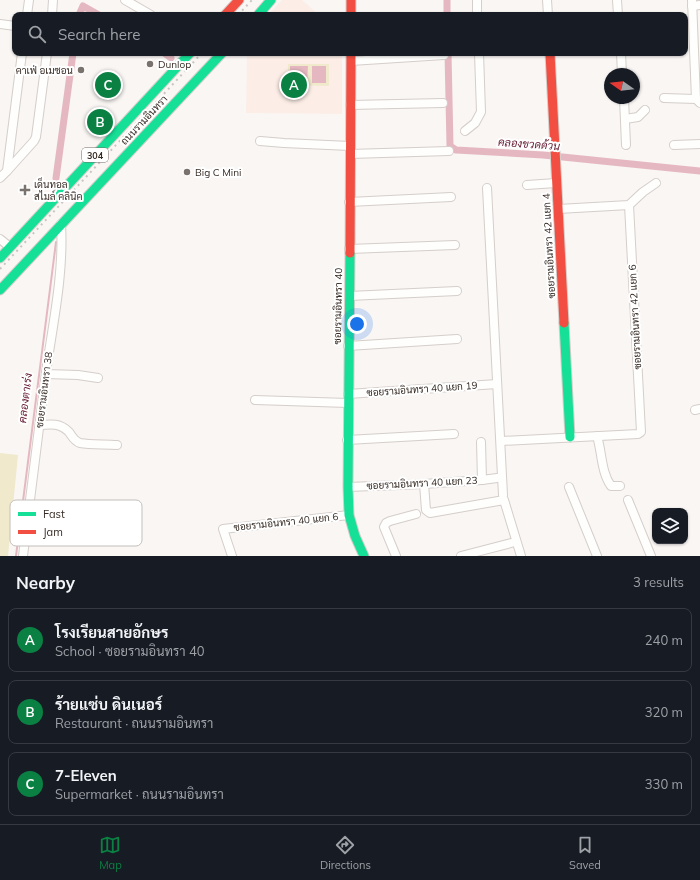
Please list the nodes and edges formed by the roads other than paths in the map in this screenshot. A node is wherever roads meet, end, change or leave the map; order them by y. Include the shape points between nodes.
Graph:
1 (29, 0) edge
2 (53, 0) edge
3 (125, 0) edge
4 (239, 0) edge
5 (271, 0) edge
6 (351, 0) edge
7 (476, 0) edge
8 (547, 0) edge
9 (617, 0) edge
10 (695, 4) edge
11 (27, 12) edge
12 (52, 12) edge
13 (146, 12) edge
14 (228, 12) edge
15 (261, 12) edge
16 (351, 12) edge
17 (477, 12) edge
18 (548, 12) edge
19 (618, 12) edge
20 (0, 24) edge
21 (12, 26) edge
22 (689, 27) edge
23 (694, 49) junction
24 (688, 50) edge
25 (22, 56) edge
26 (47, 56) edge
27 (187, 56) edge
28 (219, 56) edge
29 (398, 56) edge
30 (479, 56) edge
31 (550, 56) edge
32 (621, 56) edge
33 (351, 57) edge
34 (622, 68) edge
35 (664, 98) dead end
36 (698, 101) edge
37 (443, 103) dead end
38 (624, 104) edge
39 (350, 105) junction
40 (646, 110) dead end
41 (625, 119) junction
42 (465, 131) dead end
43 (260, 141) dead end
44 (700, 144) edge
45 (626, 145) dead end
46 (674, 145) dead end
47 (350, 150) junction
48 (449, 151) dead end
49 (7, 170) junction
50 (0, 178) edge
51 (556, 183) junction
52 (656, 183) dead end
53 (527, 185) dead end
54 (486, 188) dead end
55 (451, 197) dead end
56 (349, 202) junction
57 (629, 205) junction
58 (558, 209) junction
59 (61, 224) junction
60 (0, 239) edge
61 (455, 245) dead end
62 (10, 247) junction
63 (349, 249) junction
64 (0, 258) edge
65 (0, 290) edge
66 (458, 292) dead end
67 (349, 296) junction
68 (457, 339) dead end
69 (348, 346) junction
70 (46, 374) junction
71 (98, 378) dead end
72 (497, 384) junction
73 (348, 399) junction
74 (255, 400) dead end
75 (40, 425) junction
76 (454, 434) dead end
77 (597, 436) junction
78 (570, 437) junction
79 (347, 440) junction
80 (501, 441) junction
81 (481, 442) dead end
82 (117, 445) dead end
83 (497, 478) dead end
84 (482, 480) junction
85 (424, 484) junction
86 (620, 486) dead end
87 (348, 487) junction
88 (569, 487) dead end
89 (504, 495) dead end
90 (30, 500) edge
91 (628, 500) dead end
92 (416, 514) dead end
93 (349, 515) junction
94 (511, 543) dead end
95 (24, 546) edge
96 (23, 556) edge
97 (232, 556) edge
98 (364, 556) edge
99 (396, 556) edge
100 (461, 556) edge
101 (521, 556) edge
102 (597, 556) edge
103 (651, 556) edge

1 - 11 street
2 - 12 street
3 - 13 street
4 - 14 street
5 - 15 street
6 - 16 street
7 - 17 street
8 - 18 street
9 - 19 street
10 - 22 street
20 - 21 street
22 - 23 street
23 - 24 street
23 - 36 street
25 - 49 street
26 - 49 street via 36,137
27 - 62 street, ถนนรามอินทรา / 304
28 - 59 street, ถนนรามอินทรา / 304
29 - 33 street
30 - 42 street via 481,112 475,123
31 - 51 street, ซอยรามอินทรา 42 แยก 4
32 - 34 street
33 - 39 street, ซอยรามอินทรา 40
35 - 36 street
37 - 39 street
38 - 41 street
39 - 47 street, ซอยรามอินทรา 40
40 - 41 street via 638,117
41 - 45 street
43 - 47 street
44 - 46 street
47 - 48 street
47 - 56 street, ซอยรามอินทรา 40
49 - 50 street
51 - 53 street
51 - 58 street, ซอยรามอินทรา 42 แยก 4
52 - 57 street
54 - 72 street
55 - 56 street
56 - 63 street, ซอยรามอินทรา 40
57 - 58 street
57 - 77 street, ซอยรามอินทรา 42 แยก 6 via 641,432
58 - 78 street, ซอยรามอินทรา 42 แยก 4
59 - 65 street, ถนนรามอินทรา / 304
59 - 70 street, ซอยรามอินทรา 38 via 62,251
60 - 62 street
61 - 63 street
62 - 64 street, ถนนรามอินทรา / 304
63 - 67 street, ซอยรามอินทรา 40
66 - 67 street
67 - 69 street, ซอยรามอินทรา 40
68 - 69 street
69 - 73 street, ซอยรามอินทรา 40
70 - 71 street
70 - 75 street, ซอยรามอินทรา 38
72 - 73 street, ซอยรามอินทรา 40 แยก 19
72 - 80 street
73 - 74 street, ซอยรามอินทรา 40 แยก 19
73 - 79 street, ซอยรามอินทรา 40
75 - 82 street via 55,424 63,427 79,442
75 - 90 street, ซอยรามอินทรา 38
76 - 79 street
77 - 78 street
77 - 86 street via 609,483 611,486
78 - 80 street
79 - 87 street, ซอยรามอินทรา 40
80 - 89 street
81 - 84 street
83 - 84 street, ซอยรามอินทรา 40 แยก 23
84 - 85 street, ซอยรามอินทรา 40 แยก 23
85 - 87 street, ซอยรามอินทรา 40 แยก 23
85 - 101 street via 426,510 430,513 504,500
87 - 93 street, ซอยรามอินทรา 40
88 - 102 street
91 - 103 street
92 - 99 street via 390,521 384,527
93 - 97 street, ซอยรามอินทรา 40 แยก 6 via 223,529
93 - 98 street, ซอยรามอินทรา 40
94 - 100 street
95 - 96 street, ซอยรามอินทรา 38

